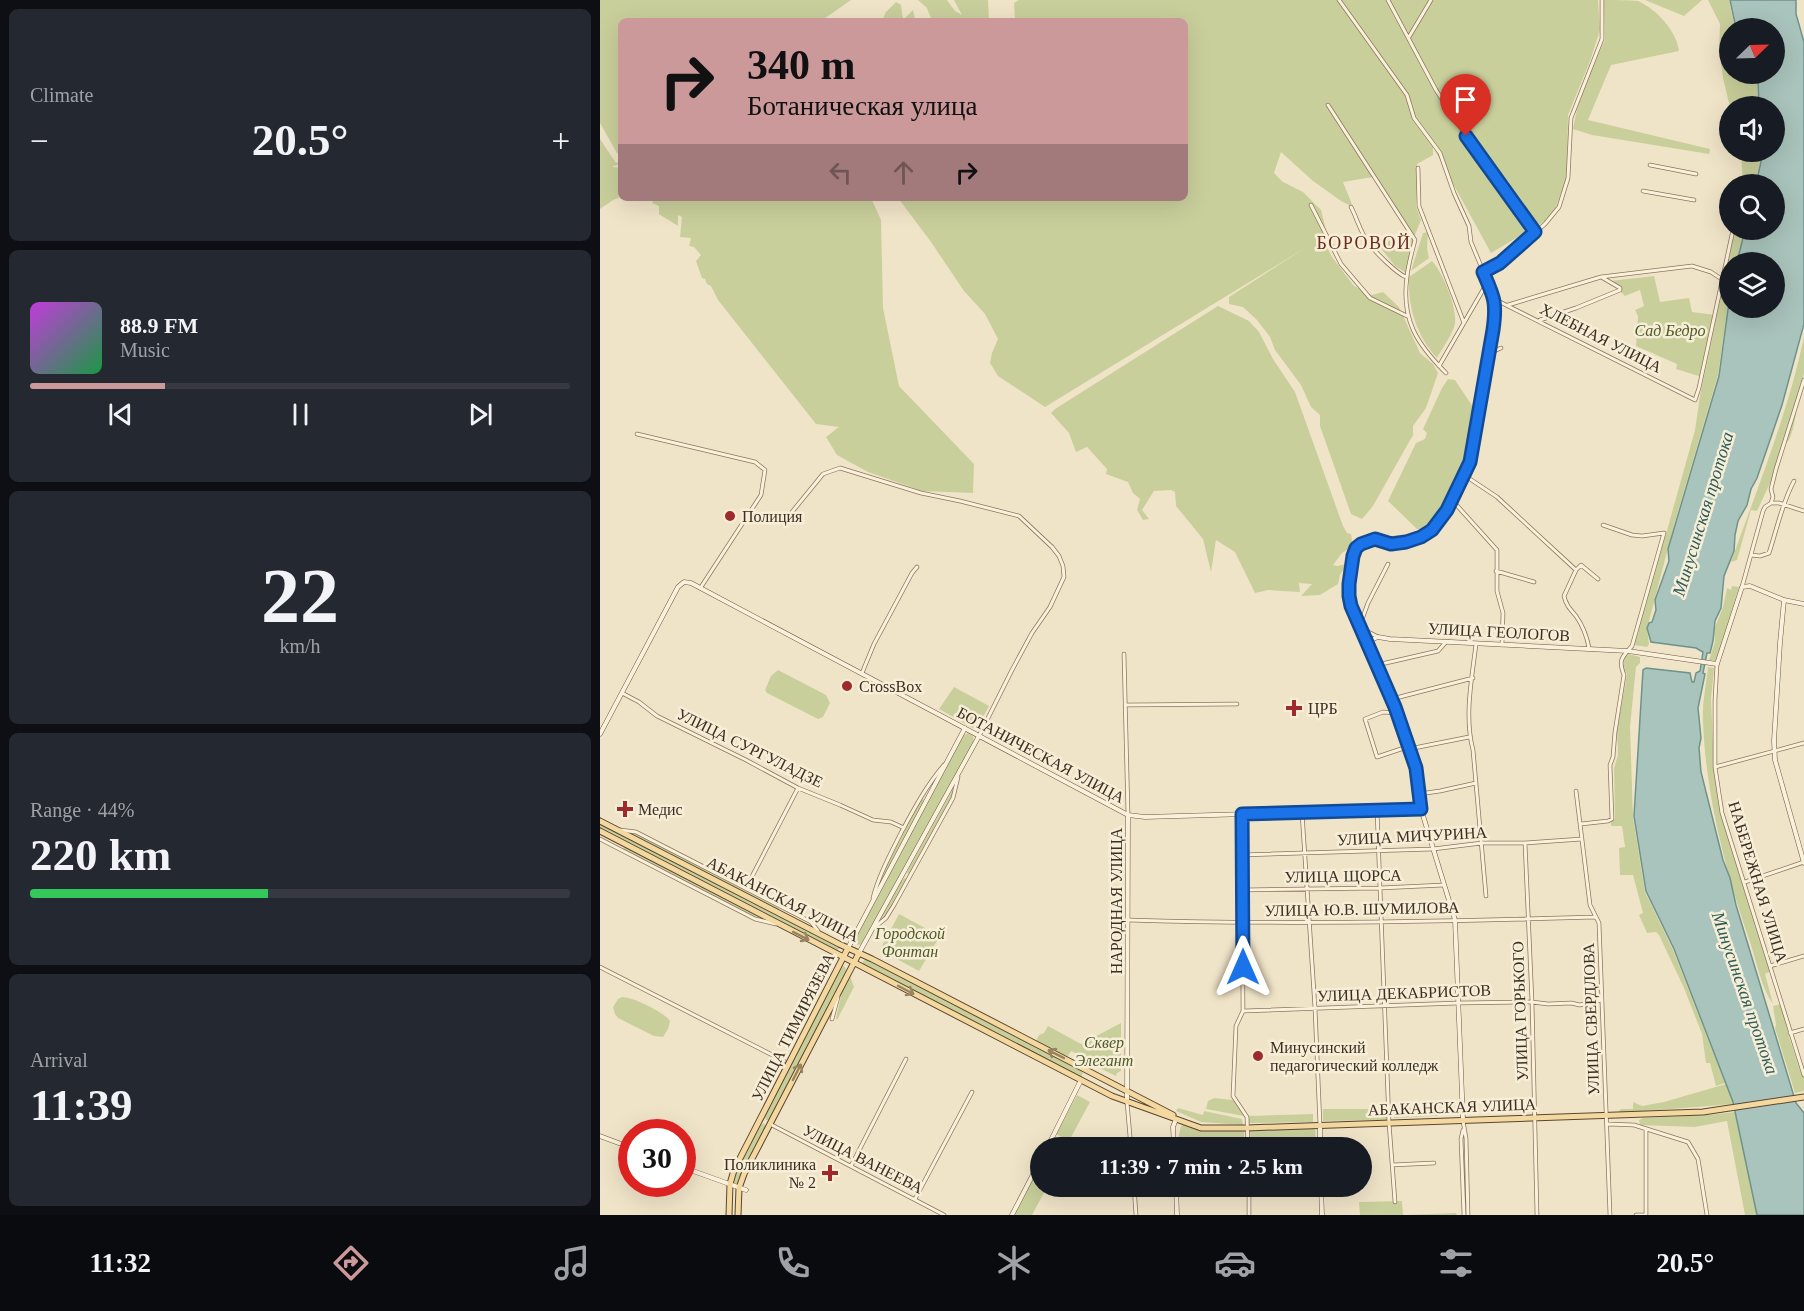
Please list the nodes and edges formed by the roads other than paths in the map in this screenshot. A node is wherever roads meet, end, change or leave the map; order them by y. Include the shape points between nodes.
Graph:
1 (1339, 0) edge
2 (1388, 0) edge
3 (1397, 0) edge
4 (1431, 0) edge
5 (1602, 0) edge
6 (1393, 7) junction
7 (1409, 38) junction
8 (1328, 105) dead end
9 (1650, 165) dead end
10 (1418, 168) dead end
11 (1696, 174) dead end
12 (1643, 191) dead end
13 (1694, 200) dead end
14 (1311, 205) dead end
15 (1351, 207) dead end
16 (1535, 232) junction
17 (1483, 272) junction
18 (1406, 277) junction
19 (1601, 277) junction
20 (1719, 277) edge
21 (1488, 283) junction
22 (1719, 298) edge
23 (1495, 300) junction
24 (1508, 305) junction
25 (1407, 315) junction
26 (1539, 320) junction
27 (1464, 323) junction
28 (1501, 348) dead end
29 (1490, 352) junction
30 (1439, 366) junction
31 (1446, 373) dead end
32 (1804, 380) edge
33 (637, 434) dead end
34 (1464, 475) junction
35 (1794, 481) dead end
36 (1452, 500) junction
37 (1771, 503) junction
38 (1784, 505) junction
39 (1804, 511) edge
40 (792, 512) dead end
41 (1603, 525) dead end
42 (1751, 555) junction
43 (1388, 564) dead end
44 (917, 567) dead end
45 (1576, 570) junction
46 (1496, 571) junction
47 (1598, 579) dead end
48 (1533, 582) dead end
49 (701, 587) junction
50 (1742, 588) junction
51 (1784, 600) junction
52 (1804, 604) edge
53 (1359, 627) junction
54 (1378, 637) junction
55 (1446, 642) junction
56 (1476, 644) junction
57 (1502, 646) junction
58 (1368, 647) junction
59 (1588, 648) junction
60 (1628, 651) junction
61 (1124, 654) dead end
62 (1714, 664) junction
63 (1377, 665) junction
64 (862, 673) junction
65 (1473, 678) junction
66 (622, 693) junction
67 (1392, 699) junction
68 (1237, 704) dead end
69 (1125, 705) junction
70 (1397, 713) junction
71 (965, 728) junction
72 (600, 734) edge
73 (979, 736) junction
74 (1469, 737) junction
75 (1804, 743) edge
76 (1408, 749) junction
77 (1774, 752) junction
78 (949, 759) junction
79 (1715, 767) junction
80 (959, 771) junction
81 (1476, 783) junction
82 (798, 788) junction
83 (1576, 791) dead end
84 (1419, 794) junction
85 (1421, 809) junction
86 (1377, 810) junction
87 (1302, 813) junction
88 (1242, 814) junction
89 (1128, 815) junction
90 (600, 821) edge
91 (1581, 824) junction
92 (904, 828) junction
93 (618, 830) junction
94 (600, 831) edge
95 (600, 839) edge
96 (1582, 839) junction
97 (1482, 843) junction
98 (1525, 843) junction
99 (1433, 849) junction
100 (1379, 851) junction
101 (1305, 853) junction
102 (1242, 855) junction
103 (1804, 862) edge
104 (1745, 882) junction
105 (1444, 885) junction
106 (746, 888) junction
107 (1380, 888) junction
108 (1307, 889) junction
109 (1243, 890) junction
110 (1486, 896) dead end
111 (872, 903) junction
112 (1596, 917) junction
113 (1529, 919) junction
114 (1128, 920) junction
115 (1455, 920) junction
116 (1309, 922) junction
117 (1382, 922) junction
118 (1243, 923) junction
119 (782, 926) junction
120 (871, 930) junction
121 (821, 935) junction
122 (848, 948) junction
123 (859, 953) junction
124 (1804, 956) edge
125 (843, 957) junction
126 (854, 962) junction
127 (1770, 966) junction
128 (600, 967) edge
129 (840, 990) junction
130 (1601, 1000) junction
131 (1532, 1002) junction
132 (1458, 1003) junction
133 (1386, 1006) junction
134 (1315, 1008) junction
135 (1243, 1011) junction
136 (832, 1019) dead end
137 (1804, 1029) edge
138 (1790, 1033) junction
139 (906, 1059) dead end
140 (784, 1061) dead end
141 (1087, 1070) junction
142 (1804, 1075) edge
143 (1082, 1080) junction
144 (1116, 1085) junction
145 (1127, 1090) junction
146 (972, 1092) dead end
147 (1112, 1096) junction
148 (1804, 1097) edge
149 (1127, 1102) junction
150 (1607, 1116) junction
151 (1176, 1118) junction
152 (1535, 1118) junction
153 (761, 1120) junction
154 (1463, 1120) junction
155 (1389, 1123) junction
156 (770, 1124) junction
157 (1608, 1124) junction
158 (1320, 1125) junction
159 (1247, 1128) junction
160 (1646, 1129) junction
161 (600, 1136) edge
162 (1053, 1137) edge
163 (1130, 1137) edge
164 (1173, 1137) edge
165 (1247, 1137) edge
166 (1320, 1137) edge
167 (618, 1143) edge
168 (1434, 1163) dead end
169 (1392, 1165) junction
170 (851, 1167) junction
171 (696, 1172) edge
172 (1030, 1180) edge
173 (729, 1184) junction
174 (739, 1188) junction
175 (746, 1190) dead end
176 (1135, 1197) edge
177 (1176, 1197) edge
178 (1249, 1197) edge
179 (1321, 1197) edge
180 (915, 1200) junction
181 (1395, 1202) dead end
182 (729, 1215) edge
183 (738, 1215) edge
184 (944, 1215) edge
185 (1012, 1215) edge
186 (1136, 1215) edge
187 (1177, 1215) edge
188 (1249, 1215) edge
189 (1322, 1215) edge
190 (1466, 1215) edge
191 (1537, 1215) edge
192 (1610, 1215) edge
193 (1636, 1215) edge
194 (1646, 1215) edge
195 (1707, 1215) edge

1 - 17 street via 1407,95 1414,118 1440,153
2 - 6 street
3 - 6 street
4 - 7 street
5 - 16 street via 1602,39 1571,118 1568,178 1559,207
6 - 7 street
7 - 16 street via 1436,90
8 - 18 street via 1415,240
9 - 11 street
10 - 27 street via 1419,206
12 - 13 street
14 - 25 street via 1341,264 1370,298
15 - 18 street via 1367,242 1391,268
16 - 17 street via 1500,263
17 - 21 street
18 - 25 street
19 - 20 street via 1692,266
19 - 24 street
19 - 26 street via 1620,290
21 - 23 street
21 - 27 street
22 - 26 street, ХЛЕБНАЯ УЛИЦА via 1695,399
23 - 24 street, ХЛЕБНАЯ УЛИЦА
23 - 29 street
24 - 26 street, ХЛЕБНАЯ УЛИЦА
25 - 30 street via 1416,336
27 - 30 street
28 - 29 street
29 - 34 street via 1473,452
30 - 31 street
32 - 37 street via 1773,479
33 - 49 street via 755,462 765,471 762,495
34 - 36 street
34 - 45 street via 1497,497
35 - 38 street
36 - 46 street via 1497,550
36 - 53 street via 1439,522 1421,537 1391,544 1375,539 1356,548 1349,596
37 - 38 street
37 - 42 street via 1762,511
38 - 39 street
38 - 42 street via 1768,553
40 - 73 street via 823,474 840,468 921,493 1019,516 1052,547 1063,566 1064,577
41 - 60 street via 1632,535 1664,533
42 - 50 street
43 - 53 street
44 - 64 street
45 - 47 street via 1581,565
45 - 59 street via 1564,596 1566,606 1587,637
46 - 48 street
46 - 57 street via 1503,613
49 - 64 street, БОТАНИЧЕСКАЯ УЛИЦА
49 - 66 street, БОТАНИЧЕСКАЯ УЛИЦА via 684,582 678,587
50 - 51 street via 1750,586
50 - 62 street, НАБЕРЕЖНАЯ УЛИЦА
51 - 52 street
51 - 77 street
53 - 54 street
53 - 58 street
54 - 55 street, УЛИЦА ГЕОЛОГОВ
54 - 58 street
55 - 56 street, УЛИЦА ГЕОЛОГОВ
55 - 63 street via 1438,651
56 - 57 street, УЛИЦА ГЕОЛОГОВ
56 - 65 street
57 - 59 street, УЛИЦА ГЕОЛОГОВ
58 - 63 street
59 - 60 street, УЛИЦА ГЕОЛОГОВ
60 - 62 street, УЛИЦА ГЕОЛОГОВ
60 - 91 street via 1622,657 1624,675 1610,765 1612,819
61 - 69 street, НАРОДНАЯ УЛИЦА
62 - 79 street, НАБЕРЕЖНАЯ УЛИЦА
63 - 67 street
64 - 71 street, БОТАНИЧЕСКАЯ УЛИЦА
65 - 67 street
65 - 74 street
66 - 72 street
66 - 82 street, УЛИЦА СУРГУЛАДЗЕ via 657,716
67 - 70 street
68 - 69 street
69 - 89 street, НАРОДНАЯ УЛИЦА
70 - 76 street
70 - 76 street via 1383,712 1365,719 1377,757
71 - 73 street, БОТАНИЧЕСКАЯ УЛИЦА
71 - 78 street, УЛИЦА ТИМИРЯЗЕВА
73 - 80 street, УЛИЦА ТИМИРЯЗЕВА
73 - 89 street, БОТАНИЧЕСКАЯ УЛИЦА
74 - 76 street
74 - 81 street
75 - 77 street
76 - 84 street via 1416,768
77 - 79 street
77 - 103 street
78 - 92 street via 928,783
78 - 111 street, УЛИЦА ТИМИРЯЗЕВА
79 - 104 street, НАБЕРЕЖНАЯ УЛИЦА via 1722,813
80 - 120 street, УЛИЦА ТИМИРЯЗЕВА
80 - 120 street via 953,798 886,918
81 - 84 street
81 - 97 street
82 - 92 street, УЛИЦА СУРГУЛАДЗЕ via 873,820
82 - 106 street
83 - 91 street, УЛИЦА СВЕРДЛОВА
84 - 85 street
85 - 86 street, БОТАНИЧЕСКАЯ УЛИЦА
85 - 99 street
86 - 87 street, БОТАНИЧЕСКАЯ УЛИЦА
86 - 100 street
87 - 88 street, БОТАНИЧЕСКАЯ УЛИЦА
87 - 101 street
88 - 89 street, БОТАНИЧЕСКАЯ УЛИЦА
88 - 102 street
89 - 114 street, НАРОДНАЯ УЛИЦА
90 - 93 main road, АБАКАНСКАЯ УЛИЦА
91 - 96 street, УЛИЦА СВЕРДЛОВА
92 - 111 street via 878,878
93 - 106 street via 636,832
93 - 121 main road, АБАКАНСКАЯ УЛИЦА
94 - 119 main road, АБАКАНСКАЯ УЛИЦА
95 - 119 street via 755,919
96 - 98 street, УЛИЦА МИЧУРИНА
96 - 112 street, УЛИЦА СВЕРДЛОВА via 1590,905
97 - 98 street, УЛИЦА МИЧУРИНА
97 - 99 street, УЛИЦА МИЧУРИНА
97 - 110 street
98 - 113 street, УЛИЦА ГОРЬКОГО
99 - 100 street, УЛИЦА МИЧУРИНА
99 - 105 street
100 - 101 street, УЛИЦА МИЧУРИНА
100 - 107 street
101 - 102 street, УЛИЦА МИЧУРИНА
101 - 108 street
102 - 109 street
103 - 104 street
104 - 127 street, НАБЕРЕЖНАЯ УЛИЦА
105 - 107 street, УЛИЦА ЩОРСА
105 - 115 street
106 - 121 street via 811,922
107 - 108 street, УЛИЦА ЩОРСА
107 - 117 street
108 - 109 street, УЛИЦА ЩОРСА
108 - 116 street
109 - 118 street
111 - 122 street, УЛИЦА ТИМИРЯЗЕВА
112 - 113 street, УЛИЦА Ю.В. ШУМИЛОВА
112 - 130 street, УЛИЦА СВЕРДЛОВА
113 - 115 street, УЛИЦА Ю.В. ШУМИЛОВА
113 - 131 street, УЛИЦА ГОРЬКОГО
114 - 118 street, УЛИЦА Ю.В. ШУМИЛОВА
114 - 145 street, НАРОДНАЯ УЛИЦА
115 - 117 street, УЛИЦА Ю.В. ШУМИЛОВА
115 - 132 street
116 - 117 street, УЛИЦА Ю.В. ШУМИЛОВА
116 - 118 street, УЛИЦА Ю.В. ШУМИЛОВА
116 - 134 street
117 - 133 street
118 - 135 street
119 -> 125 main road, АБАКАНСКАЯ УЛИЦА
120 - 123 street, УЛИЦА ТИМИРЯЗЕВА
121 - 122 main road, АБАКАНСКАЯ УЛИЦА
122 - 123 main road, АБАКАНСКАЯ УЛИЦА
122 - 125 main road, УЛИЦА ТИМИРЯЗЕВА
123 - 126 main road, УЛИЦА ТИМИРЯЗЕВА
141 -> 123 main road, АБАКАНСКАЯ УЛИЦА
124 - 127 street
125 - 126 main road, АБАКАНСКАЯ УЛИЦА
125 - 153 main road, УЛИЦА ТИМИРЯЗЕВА
126 - 129 main road, УЛИЦА ТИМИРЯЗЕВА
126 -> 143 main road, АБАКАНСКАЯ УЛИЦА
127 - 138 street, НАБЕРЕЖНАЯ УЛИЦА
128 - 140 street
129 - 136 street
156 -> 129 main road, УЛИЦА ТИМИРЯЗЕВА
130 - 131 street, УЛИЦА ДЕКАБРИСТОВ via 1580,1005
130 - 150 street, УЛИЦА СВЕРДЛОВА
131 - 132 street, УЛИЦА ДЕКАБРИСТОВ
131 - 152 street, УЛИЦА ГОРЬКОГО
132 - 133 street, УЛИЦА ДЕКАБРИСТОВ
132 - 154 street
133 - 134 street, УЛИЦА ДЕКАБРИСТОВ
133 - 155 street
134 - 135 street, УЛИЦА ДЕКАБРИСТОВ
134 - 158 street
135 - 159 street via 1236,1026 1233,1096 1247,1117
137 - 138 street
138 - 142 street, НАБЕРЕЖНАЯ УЛИЦА
139 - 170 street
141 - 143 main road
141 - 144 main road, АБАКАНСКАЯ УЛИЦА
143 - 147 main road, АБАКАНСКАЯ УЛИЦА
143 - 162 street
144 - 145 main road, АБАКАНСКАЯ УЛИЦА
144 - 147 main road via 1118,1092
145 - 149 street, НАРОДНАЯ УЛИЦА
145 - 151 main road, АБАКАНСКАЯ УЛИЦА
146 - 180 street
147 - 149 main road, АБАКАНСКАЯ УЛИЦА
148 - 150 main road, АБАКАНСКАЯ УЛИЦА via 1703,1112
149 - 151 main road, АБАКАНСКАЯ УЛИЦА
149 - 163 street, НАРОДНАЯ УЛИЦА
150 - 152 main road, АБАКАНСКАЯ УЛИЦА
150 - 157 street, УЛИЦА СВЕРДЛОВА
151 - 159 main road, АБАКАНСКАЯ УЛИЦА via 1201,1128
151 - 164 street
152 - 154 main road, АБАКАНСКАЯ УЛИЦА
152 - 191 street, УЛИЦА ГОРЬКОГО
153 - 156 main road
153 - 173 main road, УЛИЦА ТИМИРЯЗЕВА
154 - 155 main road, АБАКАНСКАЯ УЛИЦА
154 - 190 street
155 - 158 main road, АБАКАНСКАЯ УЛИЦА
155 - 169 street
156 - 170 street, УЛИЦА ВАНЕЕВА
156 - 174 main road, УЛИЦА ТИМИРЯЗЕВА
157 - 160 street
157 - 192 street, УЛИЦА СВЕРДЛОВА
158 - 159 main road, АБАКАНСКАЯ УЛИЦА
158 - 166 street
159 - 165 street
160 - 194 street
160 - 195 street via 1684,1140 1692,1147 1698,1159
161 - 167 street
168 - 169 street
169 - 181 street
170 - 180 street, УЛИЦА ВАНЕЕВА
171 - 173 street
172 - 185 street
173 - 174 street
173 - 182 main road, УЛИЦА ТИМИРЯЗЕВА
174 - 175 street
174 - 183 main road, УЛИЦА ТИМИРЯЗЕВА
176 - 186 street
177 - 187 street
178 - 188 street
179 - 189 street
180 - 184 street, УЛИЦА ВАНЕЕВА
193 - 194 street

